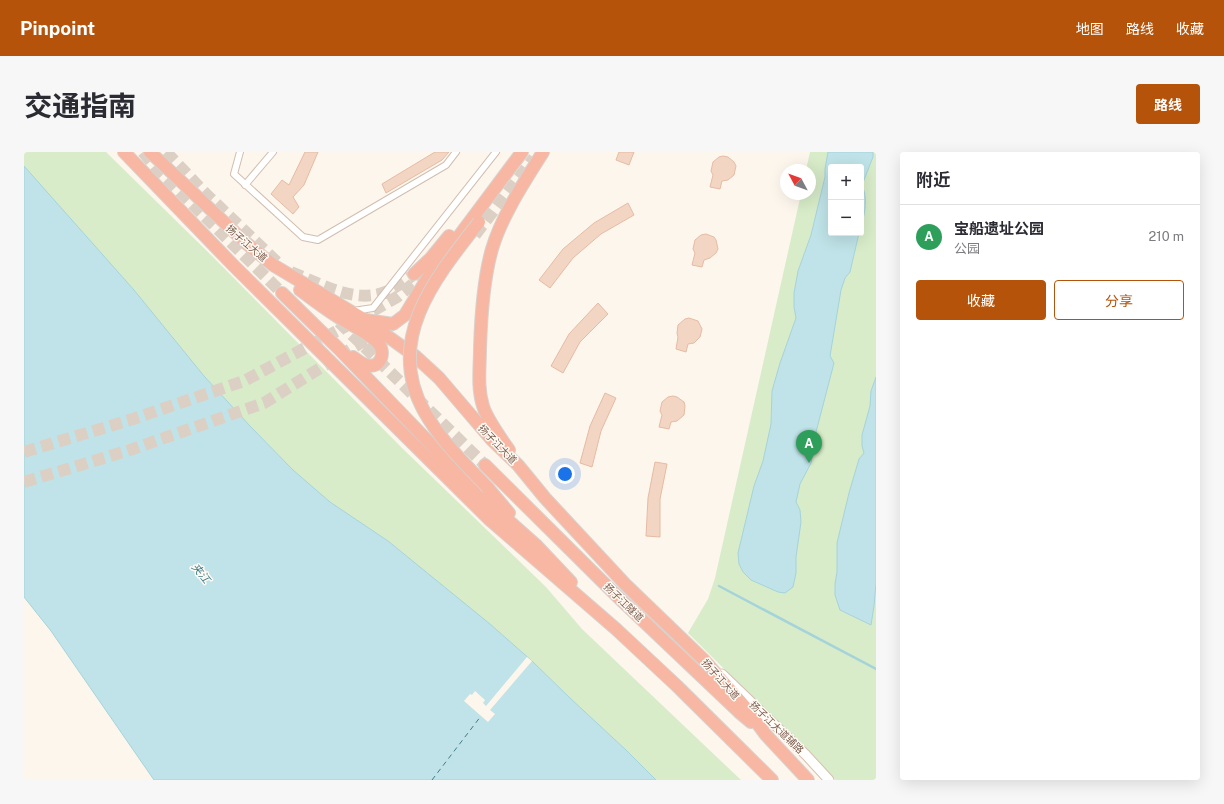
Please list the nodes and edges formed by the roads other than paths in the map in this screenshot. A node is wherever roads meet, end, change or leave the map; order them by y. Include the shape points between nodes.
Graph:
1 (124, 152) edge
2 (150, 152) edge
3 (240, 152) edge
4 (273, 152) edge
5 (456, 152) edge
6 (496, 152) edge
7 (513, 152) edge
8 (522, 152) edge
9 (528, 152) edge
10 (543, 152) edge
11 (246, 185) junction
12 (273, 265) junction
13 (414, 274) tunnel mouth
14 (282, 293) tunnel mouth
15 (351, 312) junction
16 (365, 320) junction
17 (338, 348) junction
18 (485, 465) tunnel mouth
19 (518, 465) junction
20 (537, 546) junction
21 (616, 629) junction
22 (704, 660) junction
23 (766, 734) junction
24 (772, 780) edge
25 (808, 780) edge
26 (829, 780) edge

1 - 21 highway via 238,270 490,520
2 - 12 highway, 扬子江大道 via 246,243
3 - 11 street via 234,174
4 - 11 street
5 - 11 street via 446,165 318,240 303,237
6 - 15 street via 373,308
7 - 13 highway via 453,232
8 - 16 highway via 427,279 405,315 393,324
9 - 20 highway, bridge via 424,300 410,339 409,355 414,392 424,412 463,462
10 - 19 highway via 522,185 492,248 485,282 481,324 479,390 483,408
12 - 15 highway, 扬子江大道
12 - 17 highway via 298,289 375,339 382,348 383,355 377,364 371,366
14 - 17 highway
15 - 16 highway, 扬子江大道
16 - 19 highway, 扬子江大道 via 415,356 440,378 492,440
17 - 20 highway via 482,497
18 - 23 highway, 扬子江隧道 via 635,613 739,712
19 - 22 highway, 扬子江大道 via 625,584
20 - 21 highway
21 - 24 highway
22 - 23 highway, 扬子江大道
22 - 26 main road, 扬子江大道辅路 via 730,681
23 - 25 highway, 扬子江大道

